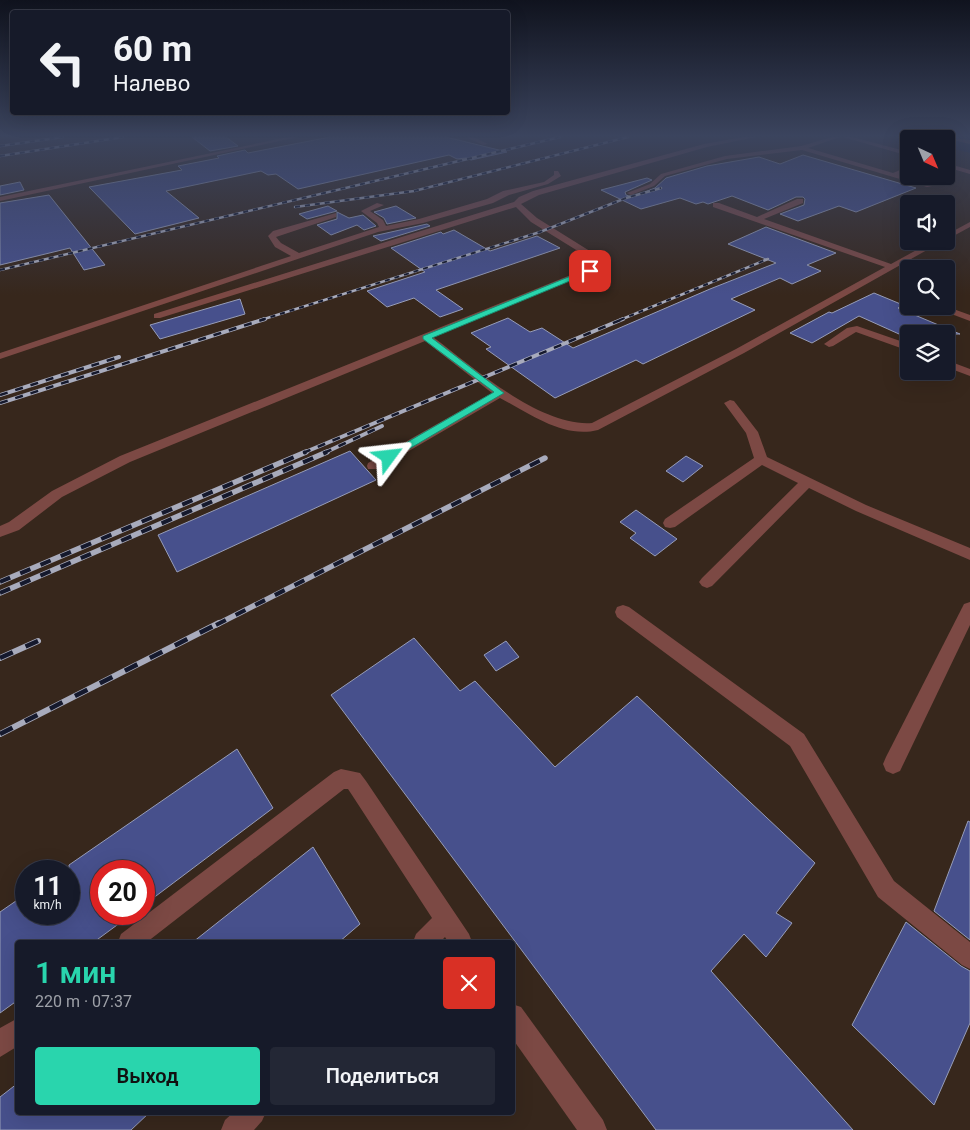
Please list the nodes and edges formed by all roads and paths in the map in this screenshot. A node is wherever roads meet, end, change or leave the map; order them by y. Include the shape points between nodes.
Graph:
1 (44, 190) edge
2 (522, 190) edge
3 (548, 190) edge
4 (640, 190) edge
5 (631, 193) dead end
6 (0, 199) edge
7 (800, 201) dead end
8 (517, 204) junction
9 (716, 204) dead end
10 (380, 205) dead end
11 (333, 215) dead end
12 (758, 219) junction
13 (970, 224) edge
14 (383, 228) junction
15 (955, 233) edge
16 (923, 250) edge
17 (298, 256) junction
18 (892, 267) junction
19 (955, 313) edge
20 (157, 316) dead end
21 (970, 318) edge
22 (426, 337) junction
23 (829, 344) dead end
24 (900, 345) edge
25 (0, 356) edge
26 (955, 367) edge
27 (970, 373) edge
28 (500, 393) junction
29 (730, 403) dead end
30 (761, 459) junction
31 (373, 466) dead end
32 (808, 482) junction
33 (670, 523) dead end
34 (0, 532) edge
35 (970, 554) edge
36 (707, 582) dead end
37 (970, 609) edge
38 (623, 612) dead end
39 (893, 764) dead end
40 (445, 921) junction
41 (132, 940) edge
42 (426, 940) edge
43 (459, 940) edge
44 (970, 957) edge
45 (515, 1020) edge
46 (15, 1032) edge
47 (0, 1044) edge
48 (250, 1115) edge
49 (235, 1130) edge
50 (593, 1130) edge

1 - 6 street
2 - 14 street via 431,218
3 - 8 street
4 - 5 street
7 - 12 street
8 - 20 street
8 - 22 street via 534,220 598,260 596,267
9 - 12 street
10 - 14 street via 365,211
11 - 17 street via 272,236 278,245
12 - 18 street
13 - 15 street
14 - 17 street
16 - 18 street
17 - 25 street
18 - 28 street via 594,427 582,430 569,427
19 - 21 street
22 - 28 street
22 - 34 street via 125,459 57,494
23 - 24 street via 858,329
26 - 27 street
28 - 31 street
29 - 30 street via 752,432
30 - 32 street
30 - 33 street
32 - 35 street
32 - 36 street
37 - 39 street
38 - 44 street via 797,740 886,889
40 - 41 street via 359,788 353,780 340,779
40 - 42 street
40 - 43 street
45 - 50 street
46 - 47 street
48 - 49 street

